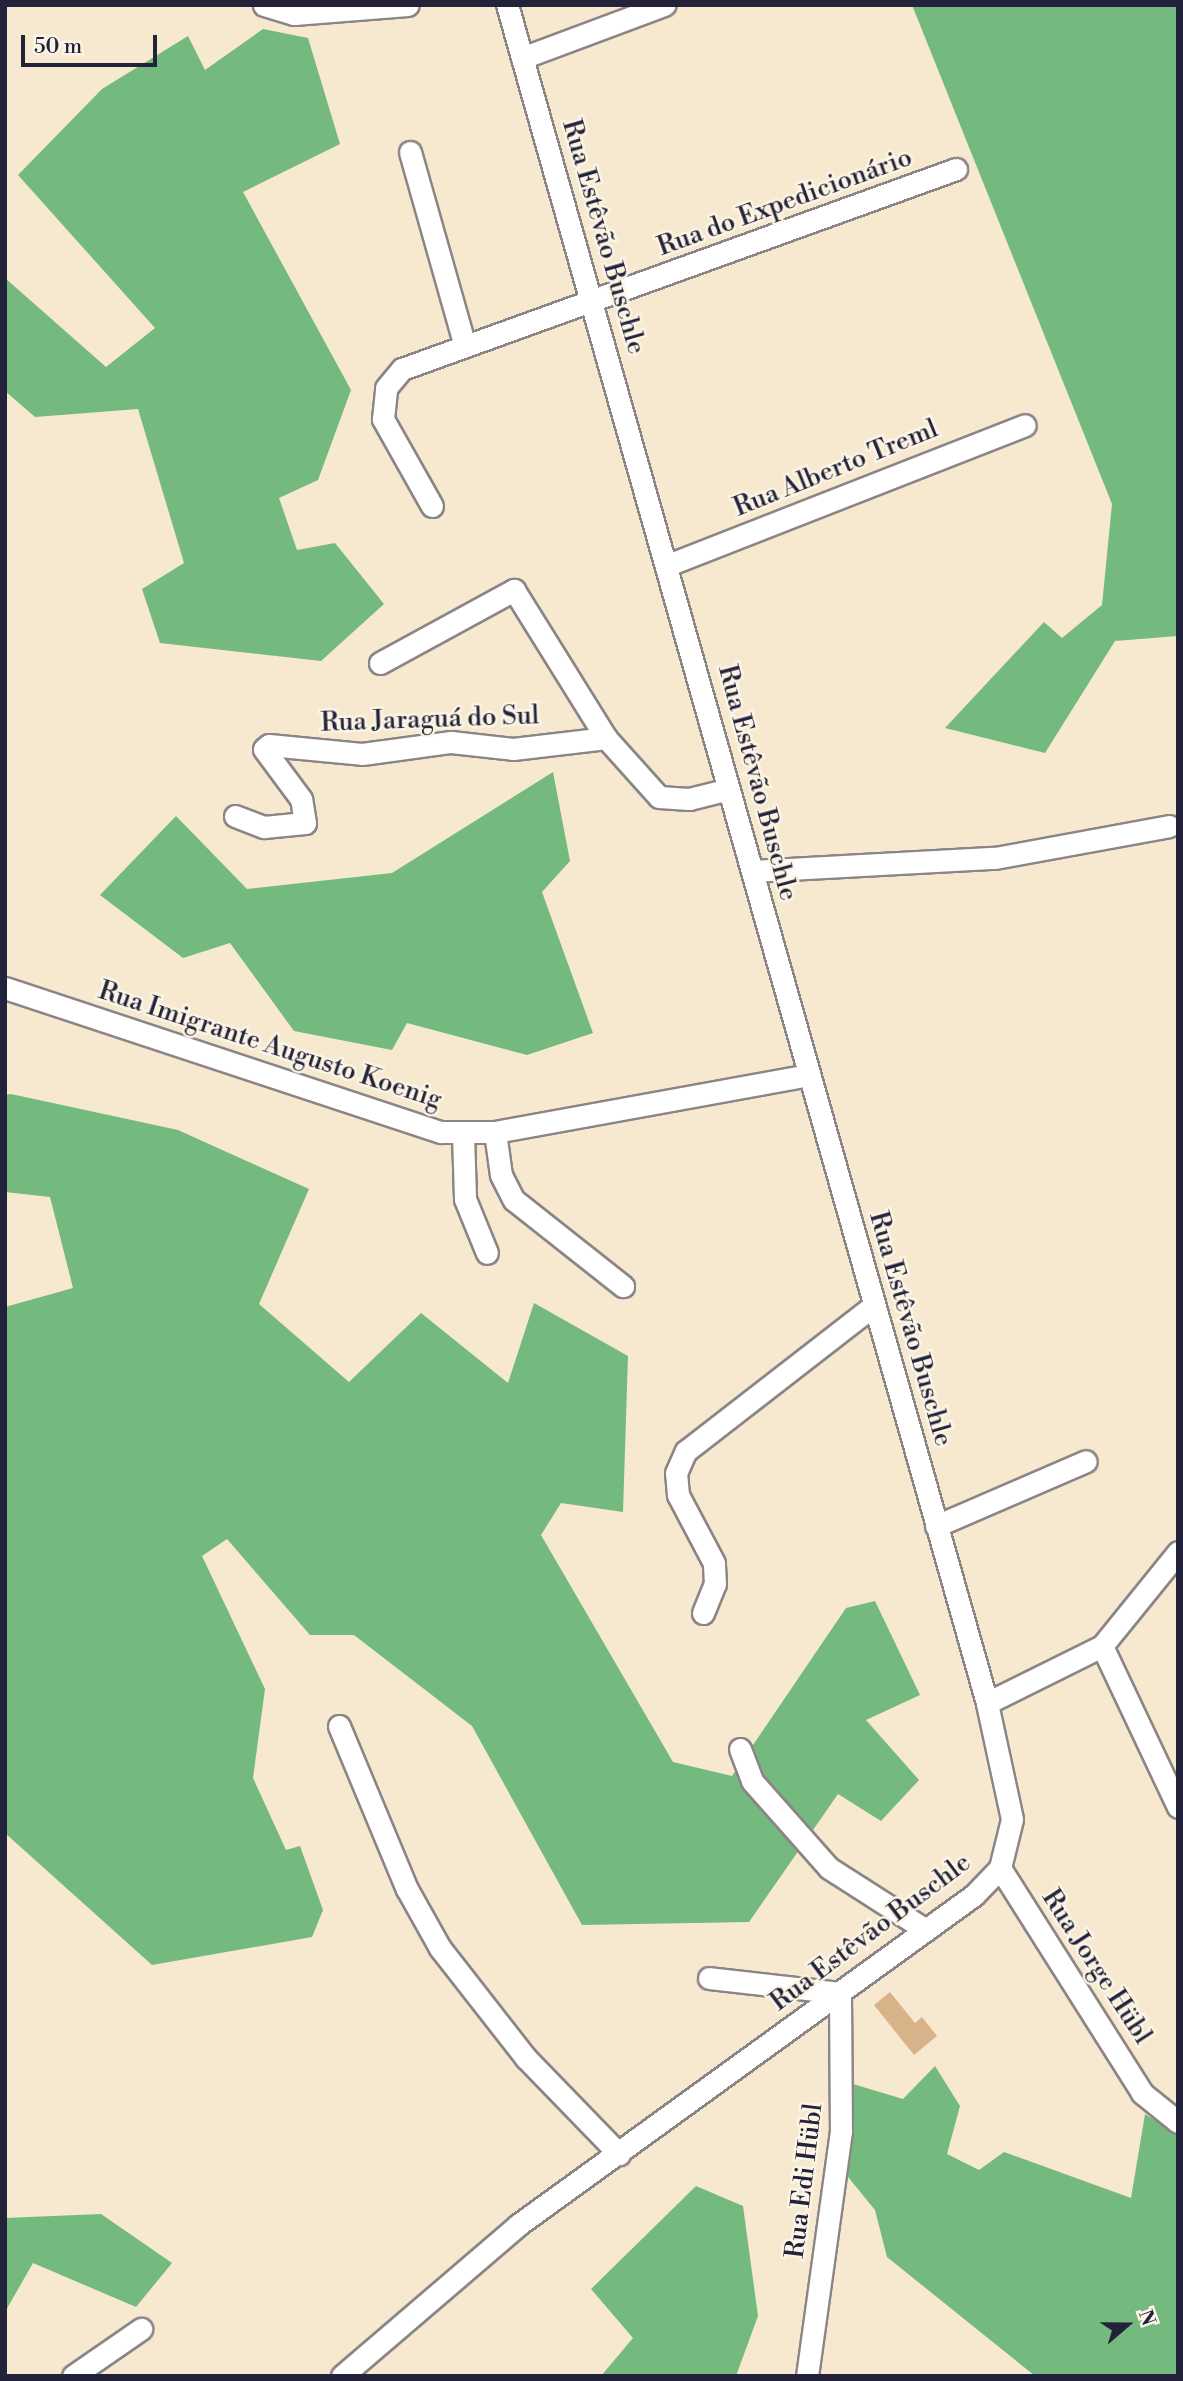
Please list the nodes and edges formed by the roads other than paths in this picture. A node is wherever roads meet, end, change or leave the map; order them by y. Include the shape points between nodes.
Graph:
1 (264, 5) edge
2 (408, 5) edge
3 (508, 5) edge
4 (664, 5) edge
5 (522, 58) junction
6 (410, 152) dead end
7 (956, 169) dead end
8 (593, 303) junction
9 (465, 345) junction
10 (1025, 425) dead end
11 (432, 506) dead end
12 (668, 565) junction
13 (380, 663) dead end
14 (606, 738) junction
15 (729, 789) junction
16 (235, 816) dead end
17 (1169, 826) dead end
18 (752, 871) junction
19 (5, 988) edge
20 (809, 1075) junction
21 (495, 1132) junction
22 (463, 1134) junction
23 (486, 1254) dead end
24 (623, 1286) dead end
25 (874, 1305) junction
26 (1086, 1461) dead end
27 (936, 1526) junction
28 (1178, 1552) edge
29 (703, 1613) dead end
30 (1102, 1646) junction
31 (987, 1703) junction
32 (339, 1726) dead end
33 (740, 1749) dead end
34 (1178, 1807) edge
35 (1000, 1868) junction
36 (926, 1930) junction
37 (709, 1978) dead end
38 (840, 1993) junction
39 (1178, 2122) edge
40 (619, 2154) junction
41 (141, 2329) dead end
42 (812, 2372) edge
43 (73, 2376) edge
44 (341, 2376) edge

1 - 2 street via 294,14
3 - 5 street, Rua Estêvão Buschle
4 - 5 street
5 - 8 street, Rua Estêvão Buschle
6 - 9 street
7 - 8 street, Rua do Expedicionário
8 - 9 street, Rua do Expedicionário
8 - 12 street, Rua Estêvão Buschle
9 - 11 street, Rua do Expedicionário via 402,369 386,388 386,431
10 - 12 street, Rua Alberto Treml
12 - 15 street, Rua Estêvão Buschle
13 - 14 street via 514,590
14 - 15 street via 659,797 689,799
14 - 16 street, Rua Jaraguá do Sul via 513,749 451,742 362,754 266,746 301,799 305,823 264,827
15 - 18 street, Rua Estêvão Buschle
17 - 18 street via 995,858
18 - 20 street, Rua Estêvão Buschle
19 - 22 street, Rua Imigrante Augusto Koenig via 390,1120
20 - 21 street, Rua Imigrante Augusto Koenig
20 - 25 street, Rua Estêvão Buschle
21 - 22 street, Rua Imigrante Augusto Koenig
21 - 24 street via 501,1175 514,1200
22 - 23 street via 464,1192
25 - 27 street, Rua Estêvão Buschle
25 - 29 street via 686,1451 676,1473 678,1495 714,1563 715,1584
26 - 27 street
27 - 31 street, Rua Estêvão Buschle
28 - 30 street
30 - 31 street
30 - 34 street
31 - 35 street, Rua Estêvão Buschle via 1012,1819
32 - 40 street via 407,1889 440,1948 526,2058
33 - 36 street via 752,1781 829,1868
35 - 36 street, Rua Estêvão Buschle
35 - 39 street, Rua Jorge Hübl via 1142,2093
36 - 38 street, Rua Estêvão Buschle
37 - 38 street
38 - 40 street, Rua Estêvão Buschle
38 - 42 street, Rua Edi Hübl via 841,2131
40 - 44 street, Rua Estêvão Buschle via 477,2256
41 - 43 street

